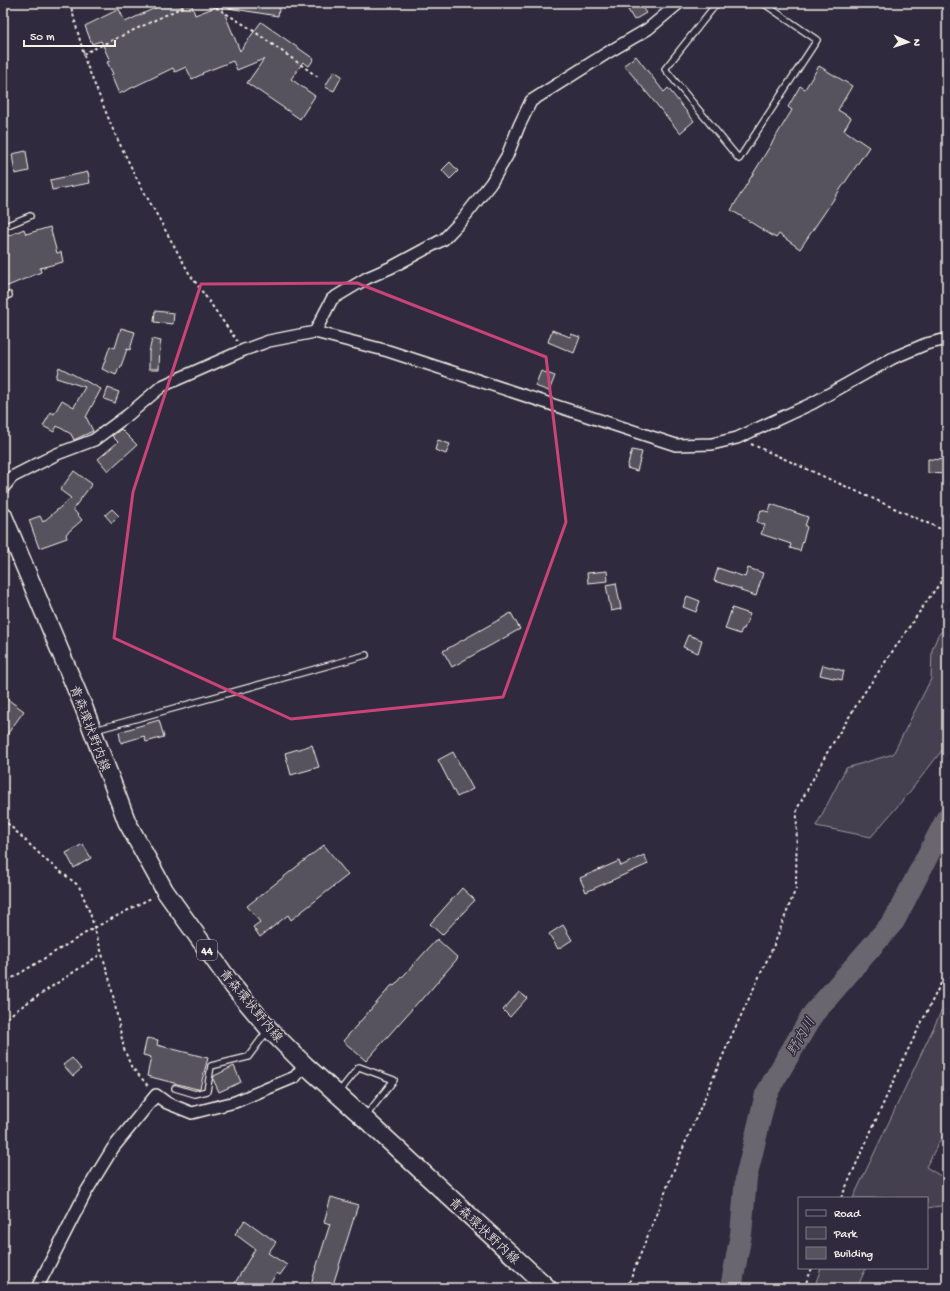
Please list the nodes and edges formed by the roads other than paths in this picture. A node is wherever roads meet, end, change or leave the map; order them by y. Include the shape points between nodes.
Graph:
1 (679, 3) edge
2 (717, 3) edge
3 (763, 3) edge
4 (30, 216) dead end
5 (3, 227) edge
6 (315, 332) junction
7 (947, 339) edge
8 (3, 488) edge
9 (3, 515) edge
10 (366, 655) dead end
11 (92, 731) junction
12 (269, 1028) junction
13 (305, 1065) junction
14 (175, 1088) dead end
15 (338, 1094) junction
16 (364, 1118) junction
17 (37, 1288) edge
18 (548, 1288) edge

1 - 6 street via 648,29 531,101 507,156 491,184 462,220 444,239 332,299
2 - 3 lane via 665,69 739,159 817,40
4 - 5 lane
6 - 7 street via 388,352 676,445 712,444 737,438 813,403 894,358 926,344
6 - 8 street via 269,340 162,386 94,440 57,454 12,476
9 - 11 main road, 青森環状野内線 / 44
10 - 11 lane
11 - 12 main road, 青森環状野内線 / 44 via 127,822 165,891 233,986
12 - 13 main road, 青森環状野内線 / 44
12 - 14 lane via 248,1057 211,1066 207,1091 195,1094
13 - 15 main road, 青森環状野内線 / 44
13 - 17 street via 295,1077 235,1102 192,1113 167,1103 156,1095 109,1154 86,1192
15 - 16 main road, 青森環状野内線 / 44
15 - 16 lane via 358,1067 394,1080
16 - 18 main road, 青森環状野内線 / 44

